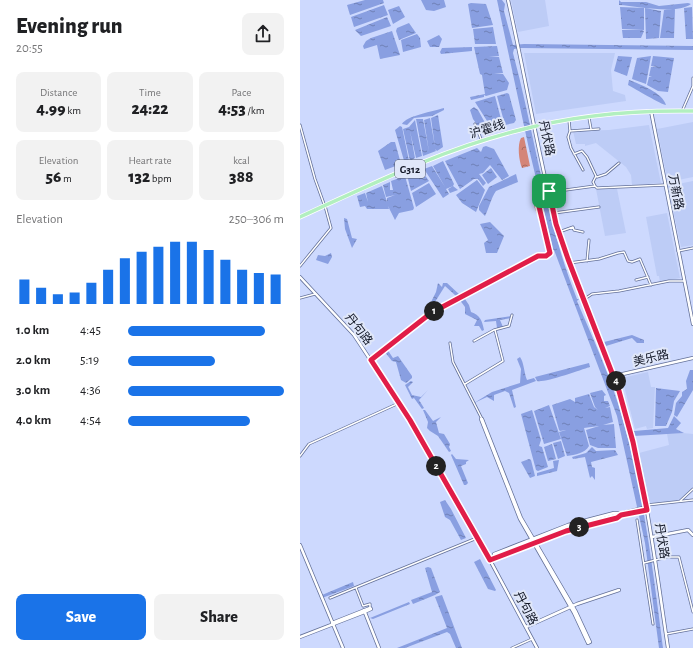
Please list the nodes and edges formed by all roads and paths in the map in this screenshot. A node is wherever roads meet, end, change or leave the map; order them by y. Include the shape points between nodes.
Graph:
1 (508, 0) edge
2 (693, 78) edge
3 (683, 108) junction
4 (693, 110) edge
5 (651, 111) junction
6 (588, 116) junction
7 (569, 118) junction
8 (475, 124) dead end
9 (300, 125) edge
10 (534, 125) junction
11 (523, 128) junction
12 (591, 129) junction
13 (599, 129) dead end
14 (570, 131) junction
15 (481, 138) junction
16 (574, 154) junction
17 (619, 163) dead end
18 (583, 170) dead end
19 (597, 177) junction
20 (665, 185) junction
21 (595, 186) junction
22 (548, 192) junction
23 (324, 205) junction
24 (599, 206) dead end
25 (554, 212) junction
26 (300, 216) edge
27 (559, 232) junction
28 (583, 232) dead end
29 (589, 240) dead end
30 (693, 248) edge
31 (678, 251) junction
32 (587, 261) junction
33 (570, 263) junction
34 (300, 266) edge
35 (300, 277) edge
36 (648, 277) junction
37 (636, 280) dead end
38 (684, 281) junction
39 (651, 285) junction
40 (316, 294) junction
41 (300, 298) edge
42 (583, 300) junction
43 (693, 300) edge
44 (689, 301) junction
45 (512, 315) dead end
46 (693, 324) edge
47 (495, 330) junction
48 (474, 341) dead end
49 (450, 344) dead end
50 (693, 358) edge
51 (371, 360) junction
52 (614, 376) junction
53 (465, 384) junction
54 (399, 403) junction
55 (482, 419) joint
56 (300, 456) edge
57 (693, 489) edge
58 (693, 500) edge
59 (680, 502) junction
60 (646, 508) junction
61 (637, 520) dead end
62 (693, 535) edge
63 (652, 537) junction
64 (477, 538) junction
65 (533, 541) junction
66 (300, 545) edge
67 (300, 549) edge
68 (490, 559) junction
69 (654, 561) junction
70 (645, 562) junction
71 (356, 588) junction
72 (619, 590) dead end
73 (330, 598) dead end
74 (571, 607) junction
75 (370, 608) joint
76 (364, 611) junction
77 (693, 612) edge
78 (332, 624) junction
79 (653, 624) dead end
80 (526, 627) junction
81 (693, 629) edge
82 (666, 634) junction
83 (300, 636) edge
84 (532, 639) junction
85 (342, 648) edge
86 (379, 648) edge
87 (512, 648) edge
88 (537, 648) edge
89 (668, 648) edge

1 - 10 main road, 丹伏路
2 - 3 street via 693,86
3 - 4 highway, 沪霍线 / G312
3 - 7 highway, 沪霍线 / G312 via 625,110
4 - 5 highway, 沪霍线 / G312
5 - 6 highway, 沪霍线 / G312
5 - 20 main road, 万新路
6 - 7 highway, 沪霍线 / G312
6 - 12 street
7 - 10 highway, 沪霍线 / G312
7 - 14 street
8 - 15 street
9 - 23 street
10 - 11 highway, 沪霍线 / G312
10 - 22 main road, 丹伏路
11 - 15 highway, 沪霍线 / G312
11 - 23 highway, 沪霍线 / G312 via 444,154
12 - 13 street
12 - 14 street
14 - 16 street via 568,138
15 - 23 highway, 沪霍线 / G312 via 443,152
16 - 18 street
16 - 19 street via 582,151
17 - 19 street via 606,174
19 - 21 street via 593,182
20 - 21 street via 597,188
20 - 31 main road, 万新路
21 - 22 street
22 - 25 main road, 丹伏路
22 - 51 street via 537,194 550,253 538,256 436,309
23 - 26 highway, 沪霍线 / G312
23 - 34 street via 331,230
24 - 25 street
25 - 27 main road, 丹伏路
27 - 28 street via 574,227 574,230
27 - 33 main road, 丹伏路
29 - 32 street
30 - 31 street
31 - 38 main road, 万新路
32 - 33 street
32 - 36 street via 624,252 628,261 640,259
33 - 42 main road, 丹伏路
35 - 40 main road, 丹句路
36 - 37 street
36 - 39 street
38 - 39 street
38 - 44 main road, 万新路
39 - 42 street via 592,294
40 - 41 street
40 - 51 main road, 丹句路 via 347,326
42 - 52 main road, 丹伏路
43 - 44 street
44 - 46 main road, 万新路
45 - 47 street via 510,325
47 - 48 street
47 - 53 street via 503,360
49 - 53 street via 453,362
50 - 52 main road, 美乐路
51 - 54 main road, 丹句路
52 - 60 main road, 丹伏路 via 633,442
53 - 55 street
54 - 56 street via 309,444
54 - 64 main road, 丹句路
55 - 65 main road via 521,518
57 - 59 street
58 - 59 street
59 - 60 street
60 - 63 main road, 丹伏路
60 - 65 main road via 572,527
61 - 70 street
62 - 63 main road via 688,530
63 - 69 main road, 丹伏路
64 - 68 main road, 丹句路
64 - 71 street
65 - 68 main road
65 - 74 main road
66 - 78 main road
67 - 78 main road
68 - 80 main road, 丹句路
69 - 70 street
69 - 77 street via 679,557
69 - 82 main road, 丹伏路
70 - 79 street
71 - 73 street
71 - 75 street via 363,606 370,604
72 - 74 main road
74 - 74 main road via 588,643 590,642
74 - 80 main road
75 - 76 main road
76 - 78 main road
76 - 86 main road
78 - 83 main road
78 - 85 main road
80 - 84 main road, 丹句路
81 - 82 street
82 - 89 main road, 丹伏路
84 - 87 street
84 - 88 main road, 丹句路

